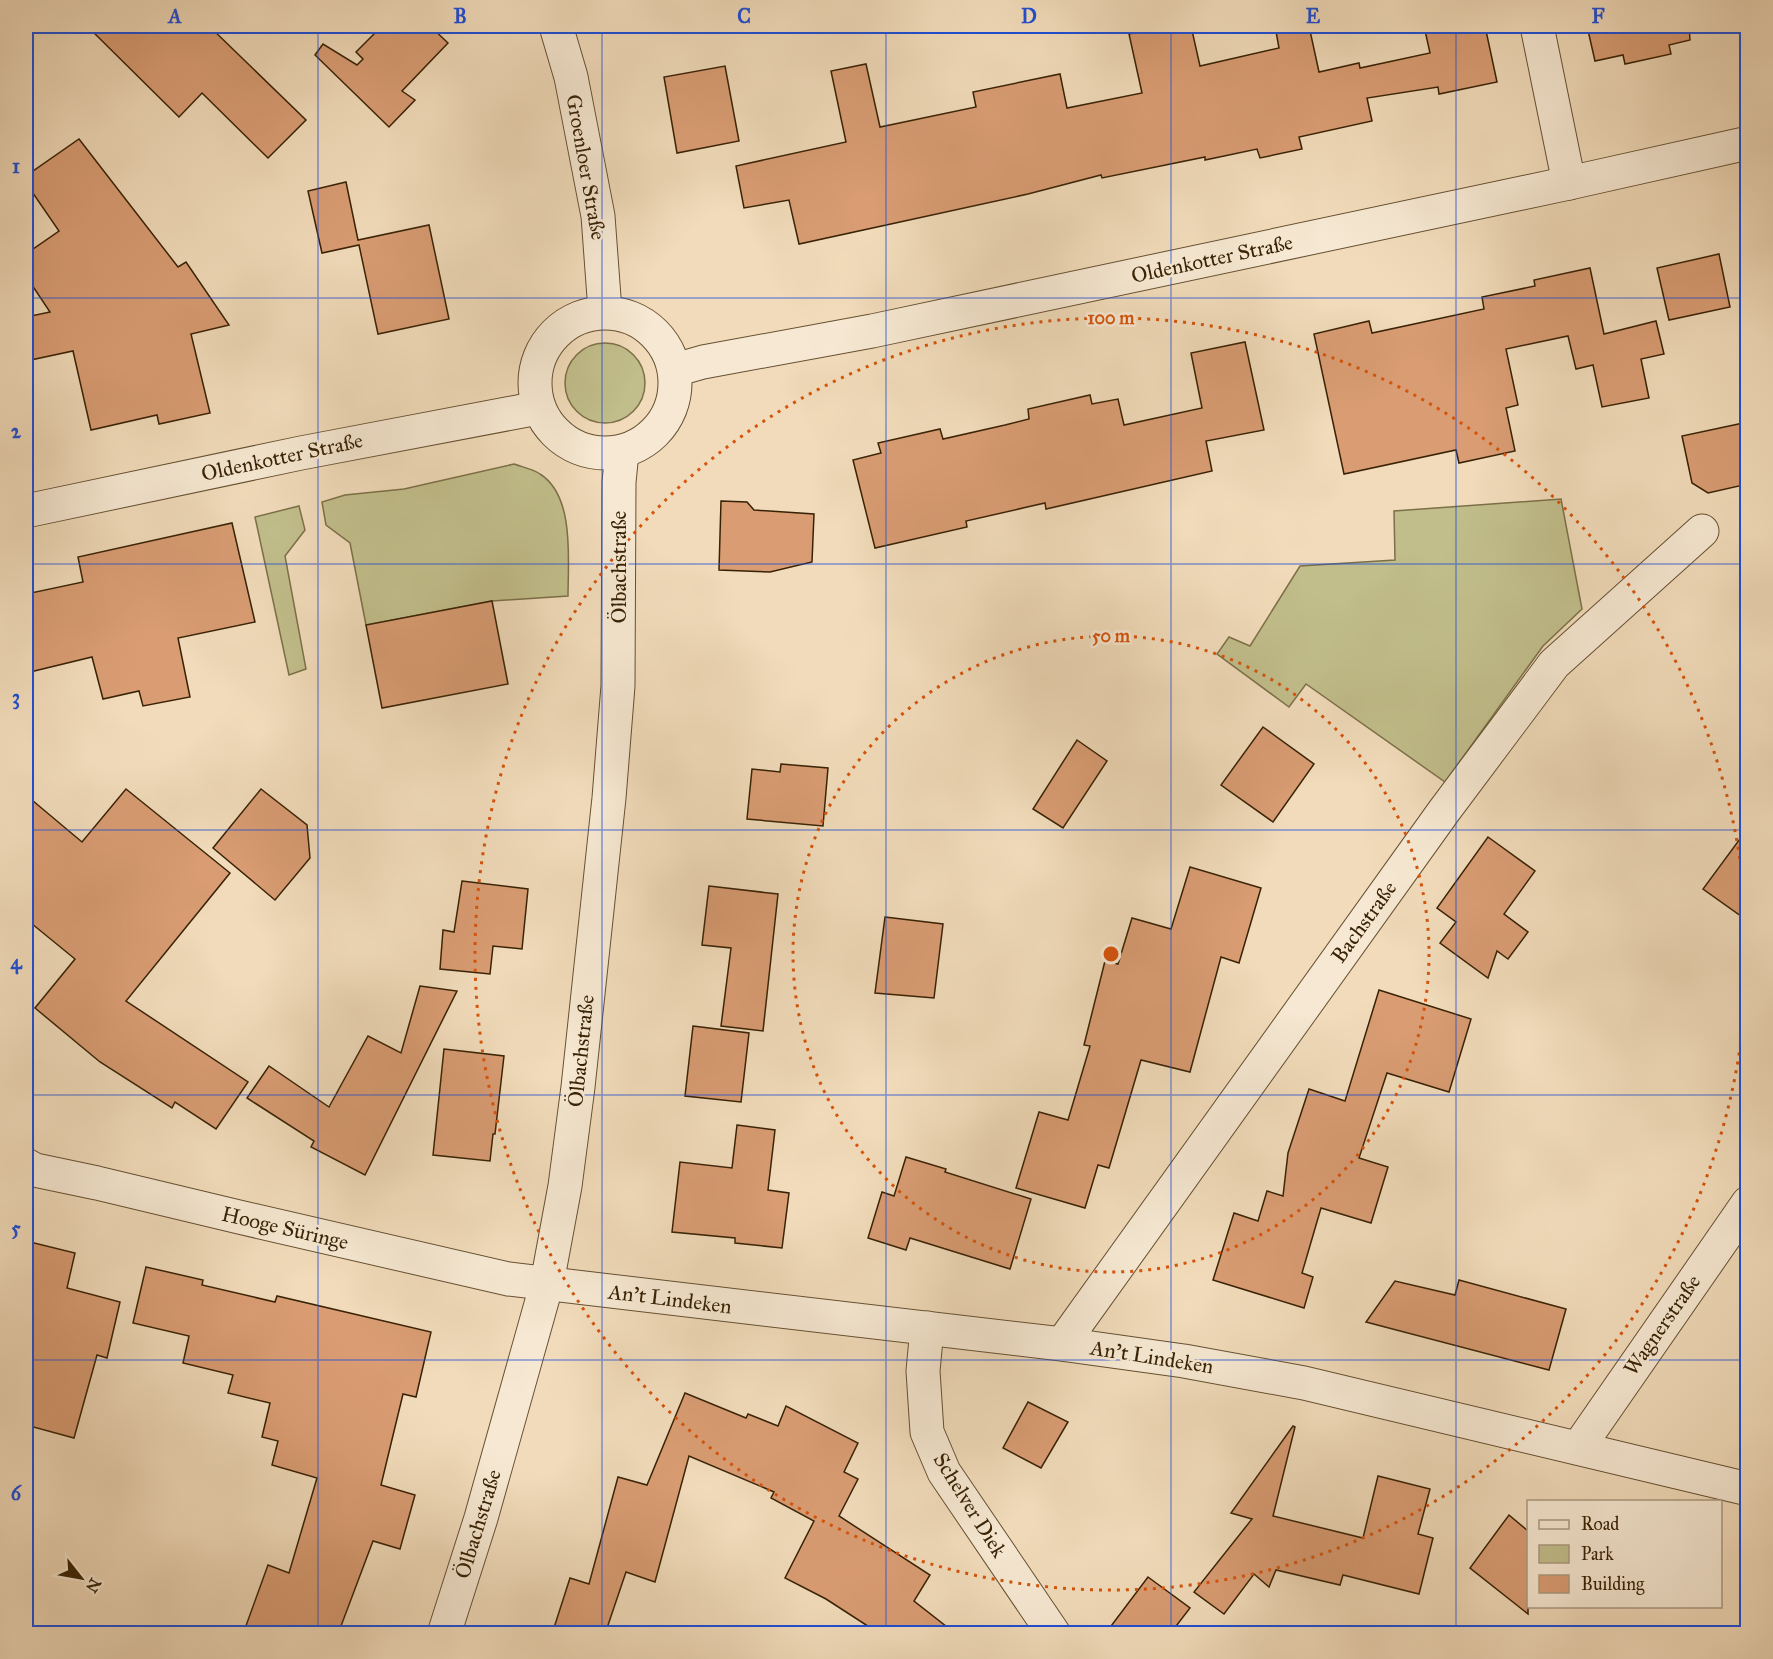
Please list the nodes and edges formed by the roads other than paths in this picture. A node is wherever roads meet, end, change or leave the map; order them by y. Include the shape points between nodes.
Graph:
1 (556, 26) edge
2 (1537, 26) edge
3 (1748, 143) edge
4 (1569, 183) junction
5 (605, 311) junction
6 (675, 370) junction
7 (538, 408) junction
8 (622, 452) junction
9 (26, 510) edge
10 (1702, 531) dead end
11 (26, 1166) edge
12 (1748, 1203) edge
13 (547, 1283) junction
14 (927, 1328) junction
15 (1062, 1344) junction
16 (1578, 1448) junction
17 (1748, 1489) edge
18 (444, 1634) edge
19 (1054, 1634) edge

1 - 5 street, Groenloer Straße via 571,77 598,216
2 - 4 street
3 - 4 street, Oldenkotter Straße
4 - 6 street, Oldenkotter Straße
5 - 6 street via 630,316 650,328 666,347
5 - 7 street via 583,315 562,326 547,342 537,363 534,386
6 - 8 street via 670,411 642,443
7 - 8 street via 548,426 564,441 602,454
7 - 9 street, Oldenkotter Straße
8 - 13 street, Ölbachstraße via 618,686 610,787 578,1087
10 - 15 street, Bachstraße via 1554,664
11 - 13 street, Hooge Süringe via 508,1279
12 - 16 street, Wagnerstraße
13 - 14 street, An't Lindeken
13 - 18 street, Ölbachstraße
14 - 15 street, An't Lindeken
14 - 19 street, Schelver Diek via 923,1371 927,1432 945,1472
15 - 16 street, An't Lindeken via 1304,1383
16 - 17 street, An't Lindeken

